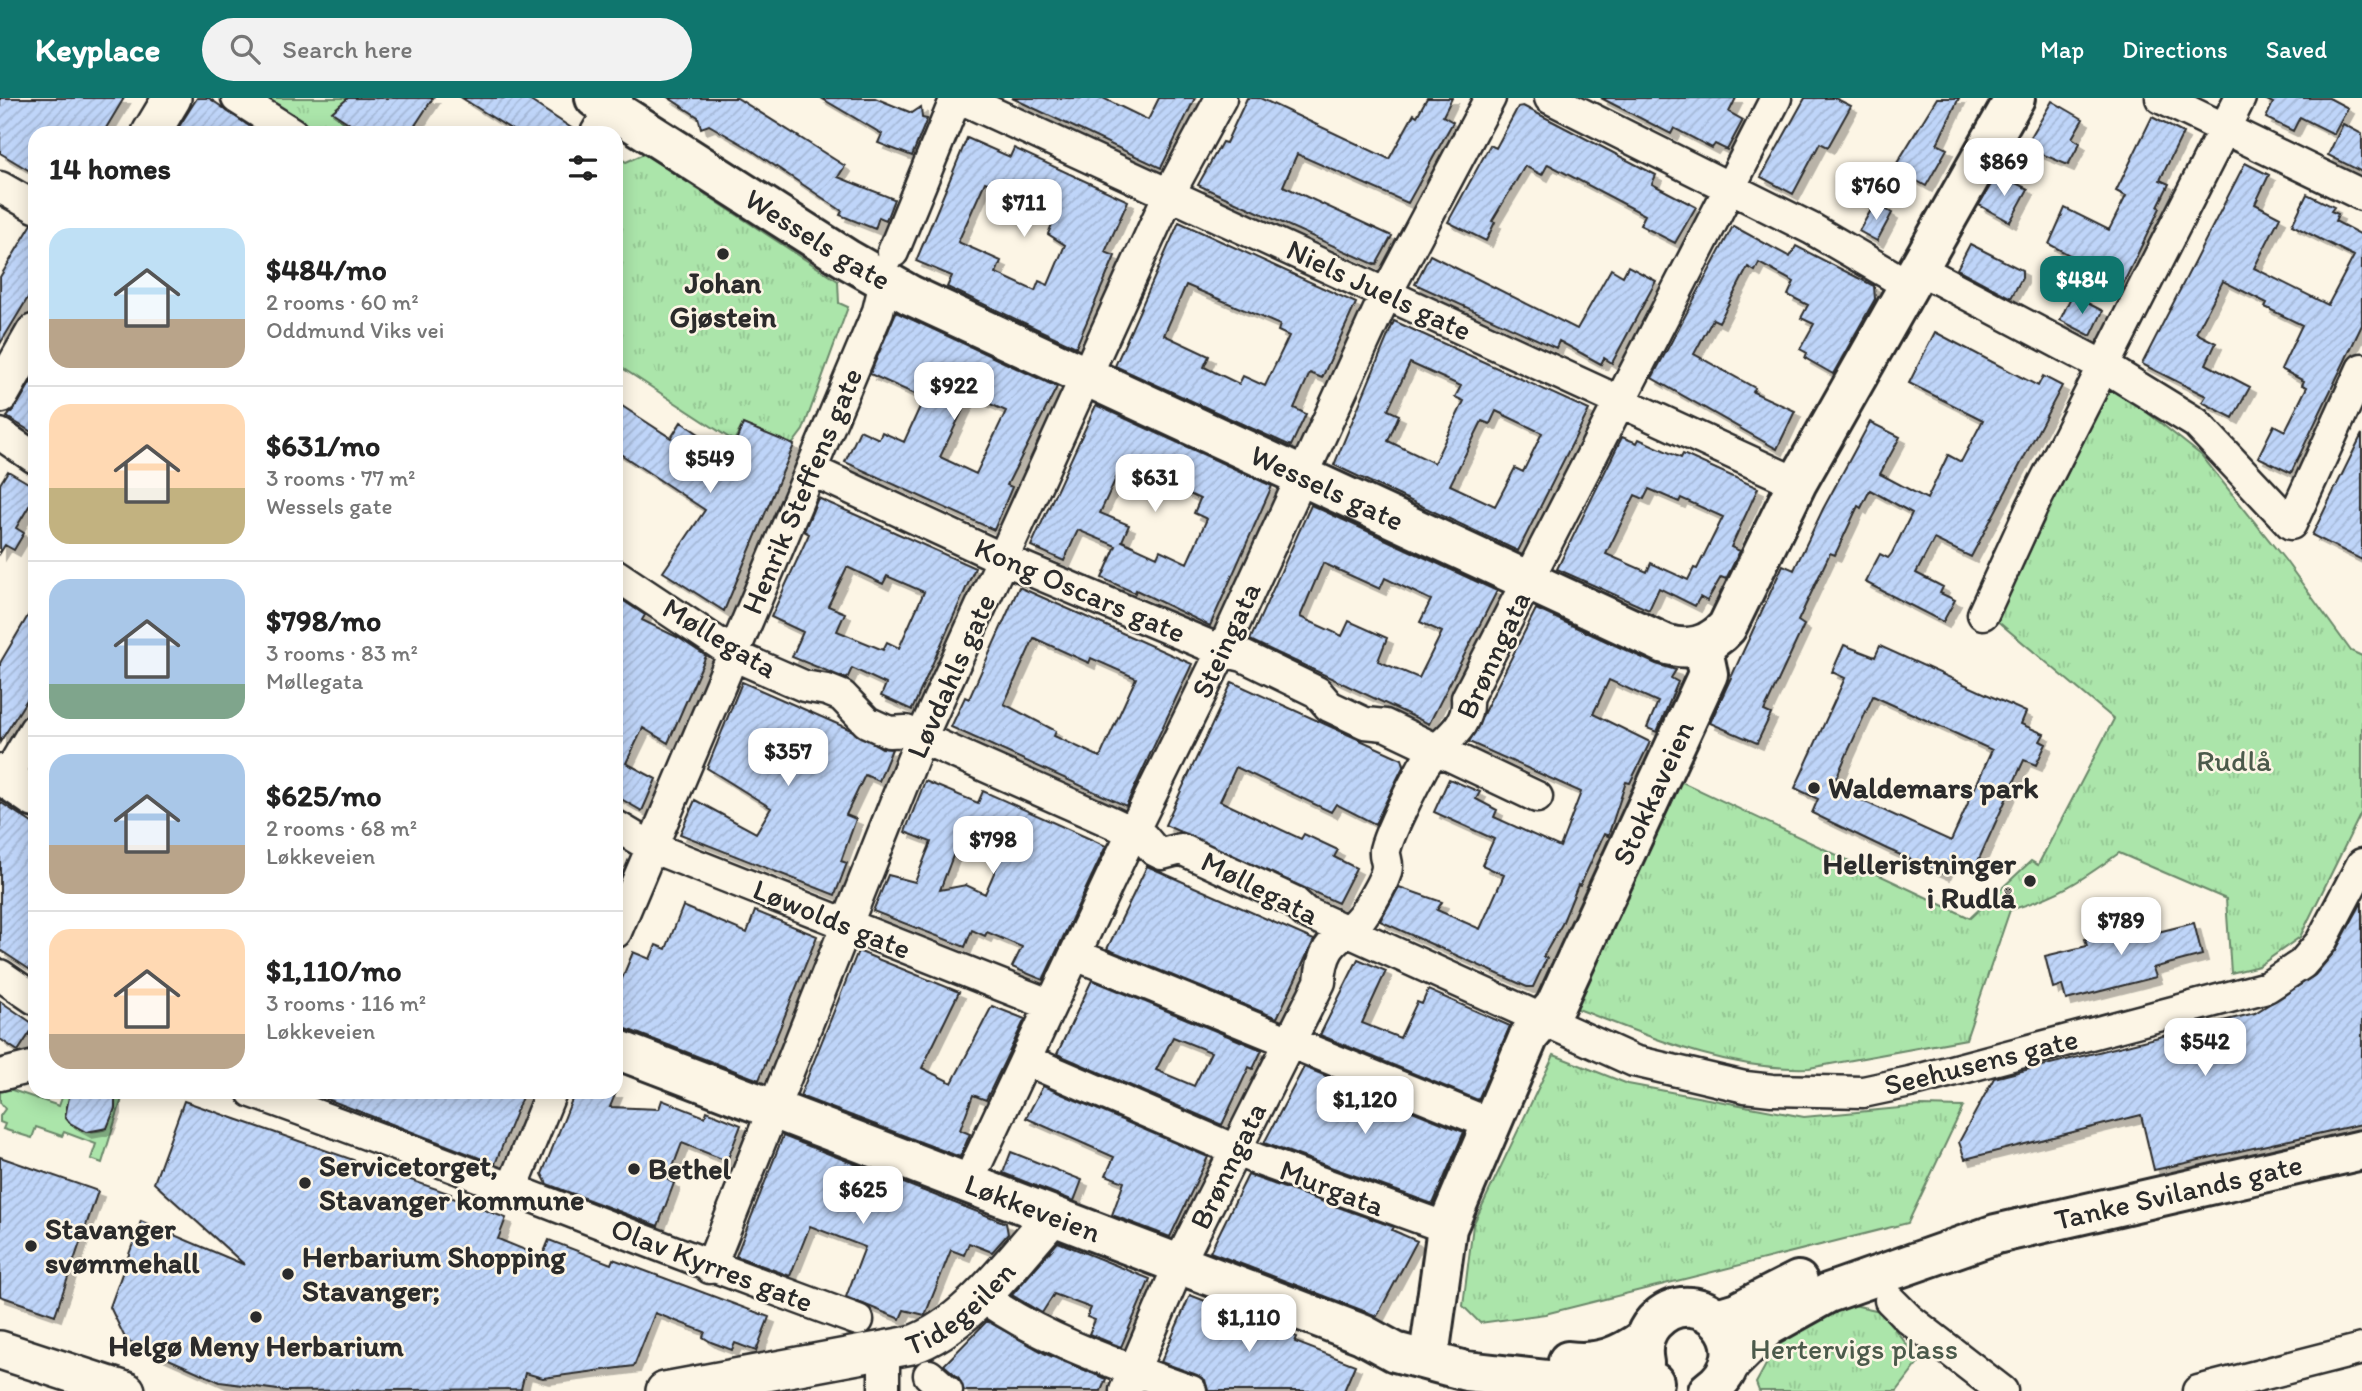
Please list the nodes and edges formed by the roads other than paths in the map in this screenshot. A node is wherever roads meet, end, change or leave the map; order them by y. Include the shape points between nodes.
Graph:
1 (172, 98) edge
2 (237, 98) edge
3 (958, 98) edge
4 (1221, 98) edge
5 (1490, 98) edge
6 (1550, 98) edge
7 (1776, 98) edge
8 (2015, 98) edge
9 (2161, 98) edge
10 (2240, 98) edge
11 (605, 109) edge
12 (154, 126) edge
13 (281, 126) edge
14 (2225, 128) junction
15 (0, 187) edge
16 (1729, 188) junction
17 (1170, 194) junction
18 (2362, 195) edge
19 (28, 203) edge
20 (889, 267) junction
21 (1914, 278) junction
22 (1386, 294) junction
23 (28, 345) edge
24 (2105, 367) junction
25 (2362, 369) edge
26 (1086, 377) junction
27 (0, 394) edge
28 (1620, 401) junction
29 (0, 434) edge
30 (28, 453) edge
31 (811, 470) junction
32 (1302, 474) junction
33 (1797, 483) junction
34 (1003, 559) junction
35 (623, 580) edge
36 (1528, 580) junction
37 (1983, 614) dead end
38 (1702, 645) junction
39 (1222, 651) junction
40 (733, 652) junction
41 (921, 738) junction
42 (28, 747) edge
43 (1438, 750) junction
44 (14, 783) edge
45 (1537, 797) dead end
46 (623, 830) edge
47 (1135, 833) junction
48 (651, 847) junction
49 (2362, 864) edge
50 (623, 915) edge
51 (846, 925) junction
52 (1345, 930) junction
53 (1076, 955) junction
54 (0, 975) edge
55 (28, 994) edge
56 (1051, 1005) junction
57 (1541, 1021) junction
58 (1291, 1040) junction
59 (623, 1052) edge
60 (1026, 1060) junction
61 (28, 1068) edge
62 (0, 1075) edge
63 (294, 1099) edge
64 (548, 1099) edge
65 (319, 1103) edge
66 (773, 1109) junction
67 (1491, 1124) junction
68 (1236, 1149) junction
69 (2362, 1150) edge
70 (967, 1184) junction
71 (512, 1188) junction
72 (1052, 1217) junction
73 (1447, 1228) junction
74 (1997, 1234) junction
75 (1180, 1264) junction
76 (710, 1268) junction
77 (980, 1295) junction
78 (1890, 1300) dead end
79 (1717, 1318) junction
80 (858, 1320) dead end
81 (1370, 1337) junction
82 (1644, 1339) junction
83 (1431, 1342) junction
84 (884, 1349) junction
85 (2362, 1349) edge
86 (0, 1350) edge
87 (1725, 1378) edge
88 (1129, 1381) edge
89 (1660, 1386) edge
90 (126, 1391) edge
91 (665, 1391) edge
92 (884, 1391) edge
93 (1191, 1391) edge
94 (2002, 1391) edge
95 (2197, 1391) edge

1 - 12 street
2 - 13 street
3 - 17 street, Niels Juels gate
3 - 20 street, Henrik Steffens gate
4 - 17 street, Løvdahls gate
5 - 22 street, Steingata
6 - 16 street
7 - 16 street, Brønngata
8 - 21 main road
9 - 14 street
10 - 14 street
11 - 20 main road, Wessels gate
14 - 18 street
14 - 24 street
15 - 19 street
16 - 21 street
16 - 28 street, Brønngata
17 - 22 street, Niels Juels gate
17 - 26 street, Løvdahls gate
20 - 26 main road, Wessels gate
20 - 31 street, Henrik Steffens gate via 883,298
21 - 24 street
21 - 33 main road
22 - 28 street, Niels Juels gate
22 - 32 street, Steingata
23 - 27 street
24 - 25 street via 2196,423 2291,524
24 - 37 street
26 - 32 main road, Wessels gate
26 - 34 street, Løvdahls gate
28 - 33 street, Niels Juels gate
28 - 36 street, Brønngata
29 - 30 street
31 - 34 street, Kong Oscars gate
31 - 40 street, Henrik Steffens gate
32 - 36 main road, Wessels gate
32 - 39 street, Steingata
33 - 38 main road via 1727,627
34 - 39 street, Kong Oscars gate
34 - 41 street, Løvdahls gate
35 - 40 street, Møllegata
36 - 38 main road, Wessels gate via 1665,644 1683,648
36 - 43 street, Brønngata via 1467,698 1468,709 1454,737
38 - 57 main road, Stokkaveien via 1707,674 1687,723 1555,1006
39 - 43 street, Kong Oscars gate via 1243,656 1317,692 1329,706 1365,723 1385,725
39 - 47 street, Steingata
40 - 41 street, Møllegata via 804,686 842,696 867,722
40 - 48 street, Henrik Steffens gate
41 - 47 street, Møllegata
41 - 51 street, Løvdahls gate
42 - 44 street
43 - 45 street, Kong Oscars gate
43 - 52 street, Brønngata via 1425,764 1384,852 1387,868 1366,912
46 - 48 street, Løwolds gate
47 - 52 street, Møllegata via 1162,854 1181,849
47 - 53 street, Steingata
48 - 50 street, Henrik Steffens gate
48 - 51 street, Løwolds gate
49 - 57 street, Seehusens gate via 2321,942 2302,964 2267,987 1875,1090 1815,1093 1745,1087 1634,1061
51 - 56 street, Løwolds gate
51 - 66 street, Løvdahls gate
52 - 57 street, Møllegata
52 - 58 street, Brønngata via 1321,961 1320,982
53 - 56 street, Steingata
53 - 58 street
54 - 55 street
56 - 60 street, Steingata
57 - 67 main road, Stokkaveien via 1527,1041
58 - 67 street
58 - 68 street, Brønngata
59 - 66 main road, Løkkeveien
60 - 68 street, Murgata
60 - 70 street, Steingata
61 - 62 street
63 - 65 street, Olav Kyrres gate
64 - 71 street
65 - 71 street, Olav Kyrres gate
66 - 70 main road, Løkkeveien
66 - 76 street, Løvdahls gate
67 - 73 main road, Stokkaveien
68 - 73 street, Murgata
68 - 75 street, Brønngata
69 - 74 main road, Tanke Svilands gate
70 - 72 main road, Løkkeveien
71 - 76 street, Olav Kyrres gate
72 - 75 main road, Løkkeveien
72 - 77 street, Tidegeilen
73 - 83 main road, Stokkaveien
74 - 79 main road, Tanke Svilands gate via 1927,1241 1819,1273
74 - 87 main road, Tanke Svilands gate via 1828,1293 1767,1327
75 - 81 main road, Løkkeveien
75 - 88 street, Brønngata
76 - 80 street, Olav Kyrres gate
77 - 84 street, Tidegeilen via 932,1337
77 - 88 street via 1009,1316
78 - 94 street
79 - 82 main road, Løkkeveien via 1695,1308 1671,1310 1650,1327
79 - 87 main road via 1728,1331 1732,1346
81 - 83 main road, Løkkeveien
81 - 89 main road, Løkkeveien via 1395,1352 1466,1371 1584,1384
82 - 83 main road, Løkkeveien via 1604,1361 1580,1363
82 - 89 main road via 1646,1369
84 - 91 street
84 - 92 street, Tidegeilen
85 - 95 street
86 - 90 street
88 - 93 street

